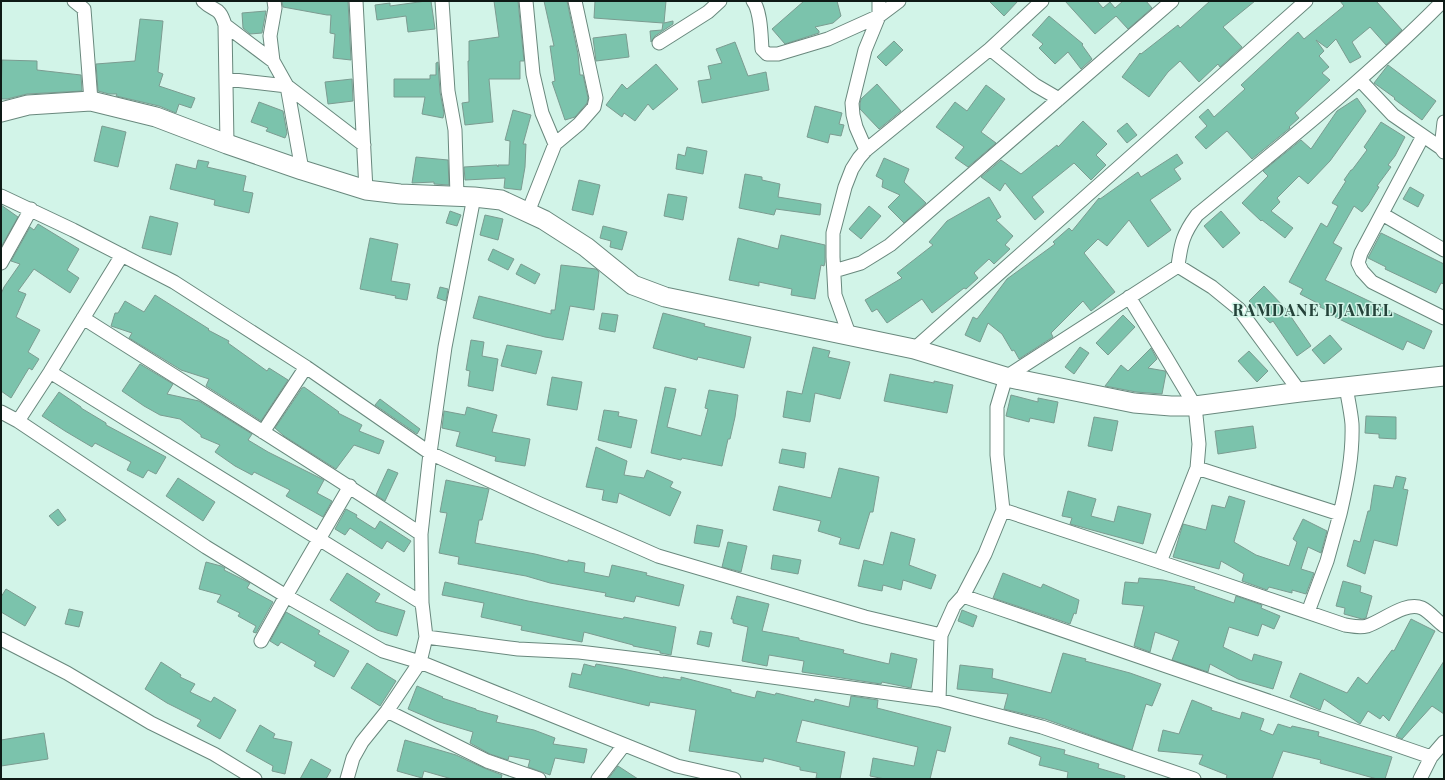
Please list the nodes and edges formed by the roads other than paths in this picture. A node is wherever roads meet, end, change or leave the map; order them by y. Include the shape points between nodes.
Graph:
1 (203, 1) edge
2 (274, 1) edge
3 (356, 1) edge
4 (442, 1) edge
5 (526, 1) edge
6 (575, 1) edge
7 (720, 1) edge
8 (753, 1) edge
9 (879, 1) edge
10 (899, 1) edge
11 (1042, 1) edge
12 (1172, 1) edge
13 (1306, 1) edge
14 (1443, 1) edge
15 (80, 4) edge
16 (879, 16) junction
17 (225, 25) junction
18 (658, 43) dead end
19 (990, 49) junction
20 (273, 61) junction
21 (226, 79) junction
22 (1360, 80) junction
23 (287, 86) junction
24 (1059, 99) junction
25 (91, 101) junction
26 (1, 112) edge
27 (1444, 122) edge
28 (1423, 136) junction
29 (227, 144) junction
30 (555, 144) junction
31 (364, 145) junction
32 (866, 150) junction
33 (1442, 150) edge
34 (302, 170) junction
35 (366, 190) junction
36 (1, 196) edge
37 (465, 196) junction
38 (31, 209) junction
39 (528, 212) junction
40 (1382, 214) junction
41 (1444, 250) edge
42 (122, 255) junction
43 (1, 264) edge
44 (1178, 266) junction
45 (834, 271) junction
46 (1129, 297) junction
47 (83, 318) junction
48 (1444, 318) edge
49 (848, 334) junction
50 (914, 349) junction
51 (306, 367) junction
52 (50, 372) junction
53 (1444, 376) edge
54 (1006, 377) junction
55 (1346, 387) junction
56 (1300, 392) junction
57 (1194, 406) junction
58 (1, 412) edge
59 (18, 421) junction
60 (263, 432) junction
61 (430, 453) junction
62 (1197, 468) junction
63 (350, 486) junction
64 (1002, 510) junction
65 (1340, 514) junction
66 (421, 534) junction
67 (319, 541) junction
68 (1160, 562) junction
69 (286, 596) junction
70 (963, 596) junction
71 (422, 604) junction
72 (1308, 612) junction
73 (1444, 626) edge
74 (941, 635) junction
75 (426, 637) junction
76 (1, 639) edge
77 (261, 642) dead end
78 (420, 662) junction
79 (939, 700) junction
80 (387, 711) junction
81 (1444, 742) edge
82 (624, 745) junction
83 (1431, 757) junction
84 (255, 779) edge
85 (347, 779) edge
86 (539, 779) edge
87 (598, 779) edge
88 (734, 779) edge
89 (1194, 779) edge
90 (1420, 779) edge

1 - 17 street via 222,14
2 - 20 street via 270,36
3 - 31 street
4 - 37 street via 448,91
5 - 30 street via 533,74 542,113
6 - 30 street via 596,98 594,107 579,124
7 - 18 street via 708,12
8 - 16 street via 759,15 762,49 772,55 828,39
9 - 16 street
10 - 16 street
11 - 19 street
12 - 24 street
13 - 50 street
14 - 22 street
15 - 25 street
16 - 32 street via 865,50 852,103 856,127
17 - 20 street
17 - 21 street
19 - 24 street via 1035,85
19 - 32 street
20 - 23 street
21 - 23 street
21 - 29 street
22 - 28 street via 1393,116
22 - 44 street via 1197,215 1182,242
23 - 31 street
23 - 34 street
24 - 45 street via 890,245 861,263
25 - 26 street via 28,105
25 - 29 street via 156,117
27 - 33 street
28 - 33 street
28 - 40 street
29 - 34 street
30 - 39 street
31 - 35 street
32 - 45 street via 858,158 845,187 833,233
34 - 35 street
35 - 37 street
36 - 38 street
37 - 39 street via 501,200
37 - 61 street
38 - 42 street
38 - 43 street
39 - 49 street via 586,247 633,284 665,297
40 - 41 street
40 - 48 street via 1358,263 1362,271 1372,282
42 - 47 street
42 - 51 street via 174,282
44 - 46 street
44 - 56 street via 1212,287 1239,309
45 - 49 street via 835,295
46 - 54 street
46 - 57 street
47 - 52 street
47 - 60 street
49 - 50 street
50 - 54 street
51 - 60 street
51 - 61 street
52 - 59 street
52 - 67 street
53 - 55 street
54 - 57 street via 1134,403
54 - 64 street via 997,407 997,454
55 - 56 street
55 - 65 street via 1352,423 1351,455
56 - 57 street
57 - 62 street via 1199,444
58 - 59 street
59 - 69 street via 206,547
60 - 63 street
61 - 66 street
61 - 74 street via 658,556 865,617
62 - 65 street
62 - 68 street
63 - 66 street
63 - 67 street
64 - 68 street
64 - 70 street via 985,554
65 - 72 street
66 - 71 street
67 - 69 street
67 - 71 street
68 - 72 street
69 - 77 street
69 - 78 street via 383,651
70 - 74 street via 954,606
70 - 83 street
71 - 75 street
72 - 73 street via 1345,624 1361,626 1414,606 1424,609
74 - 79 street
75 - 78 street
75 - 79 street via 518,649 579,652 654,661
76 - 84 street via 67,673 151,723 214,754
78 - 80 street
78 - 82 street
79 - 89 street via 1042,727
80 - 85 street via 362,742 353,758
80 - 86 street via 487,761
81 - 83 street
82 - 87 street
82 - 88 street via 677,766
83 - 90 street

